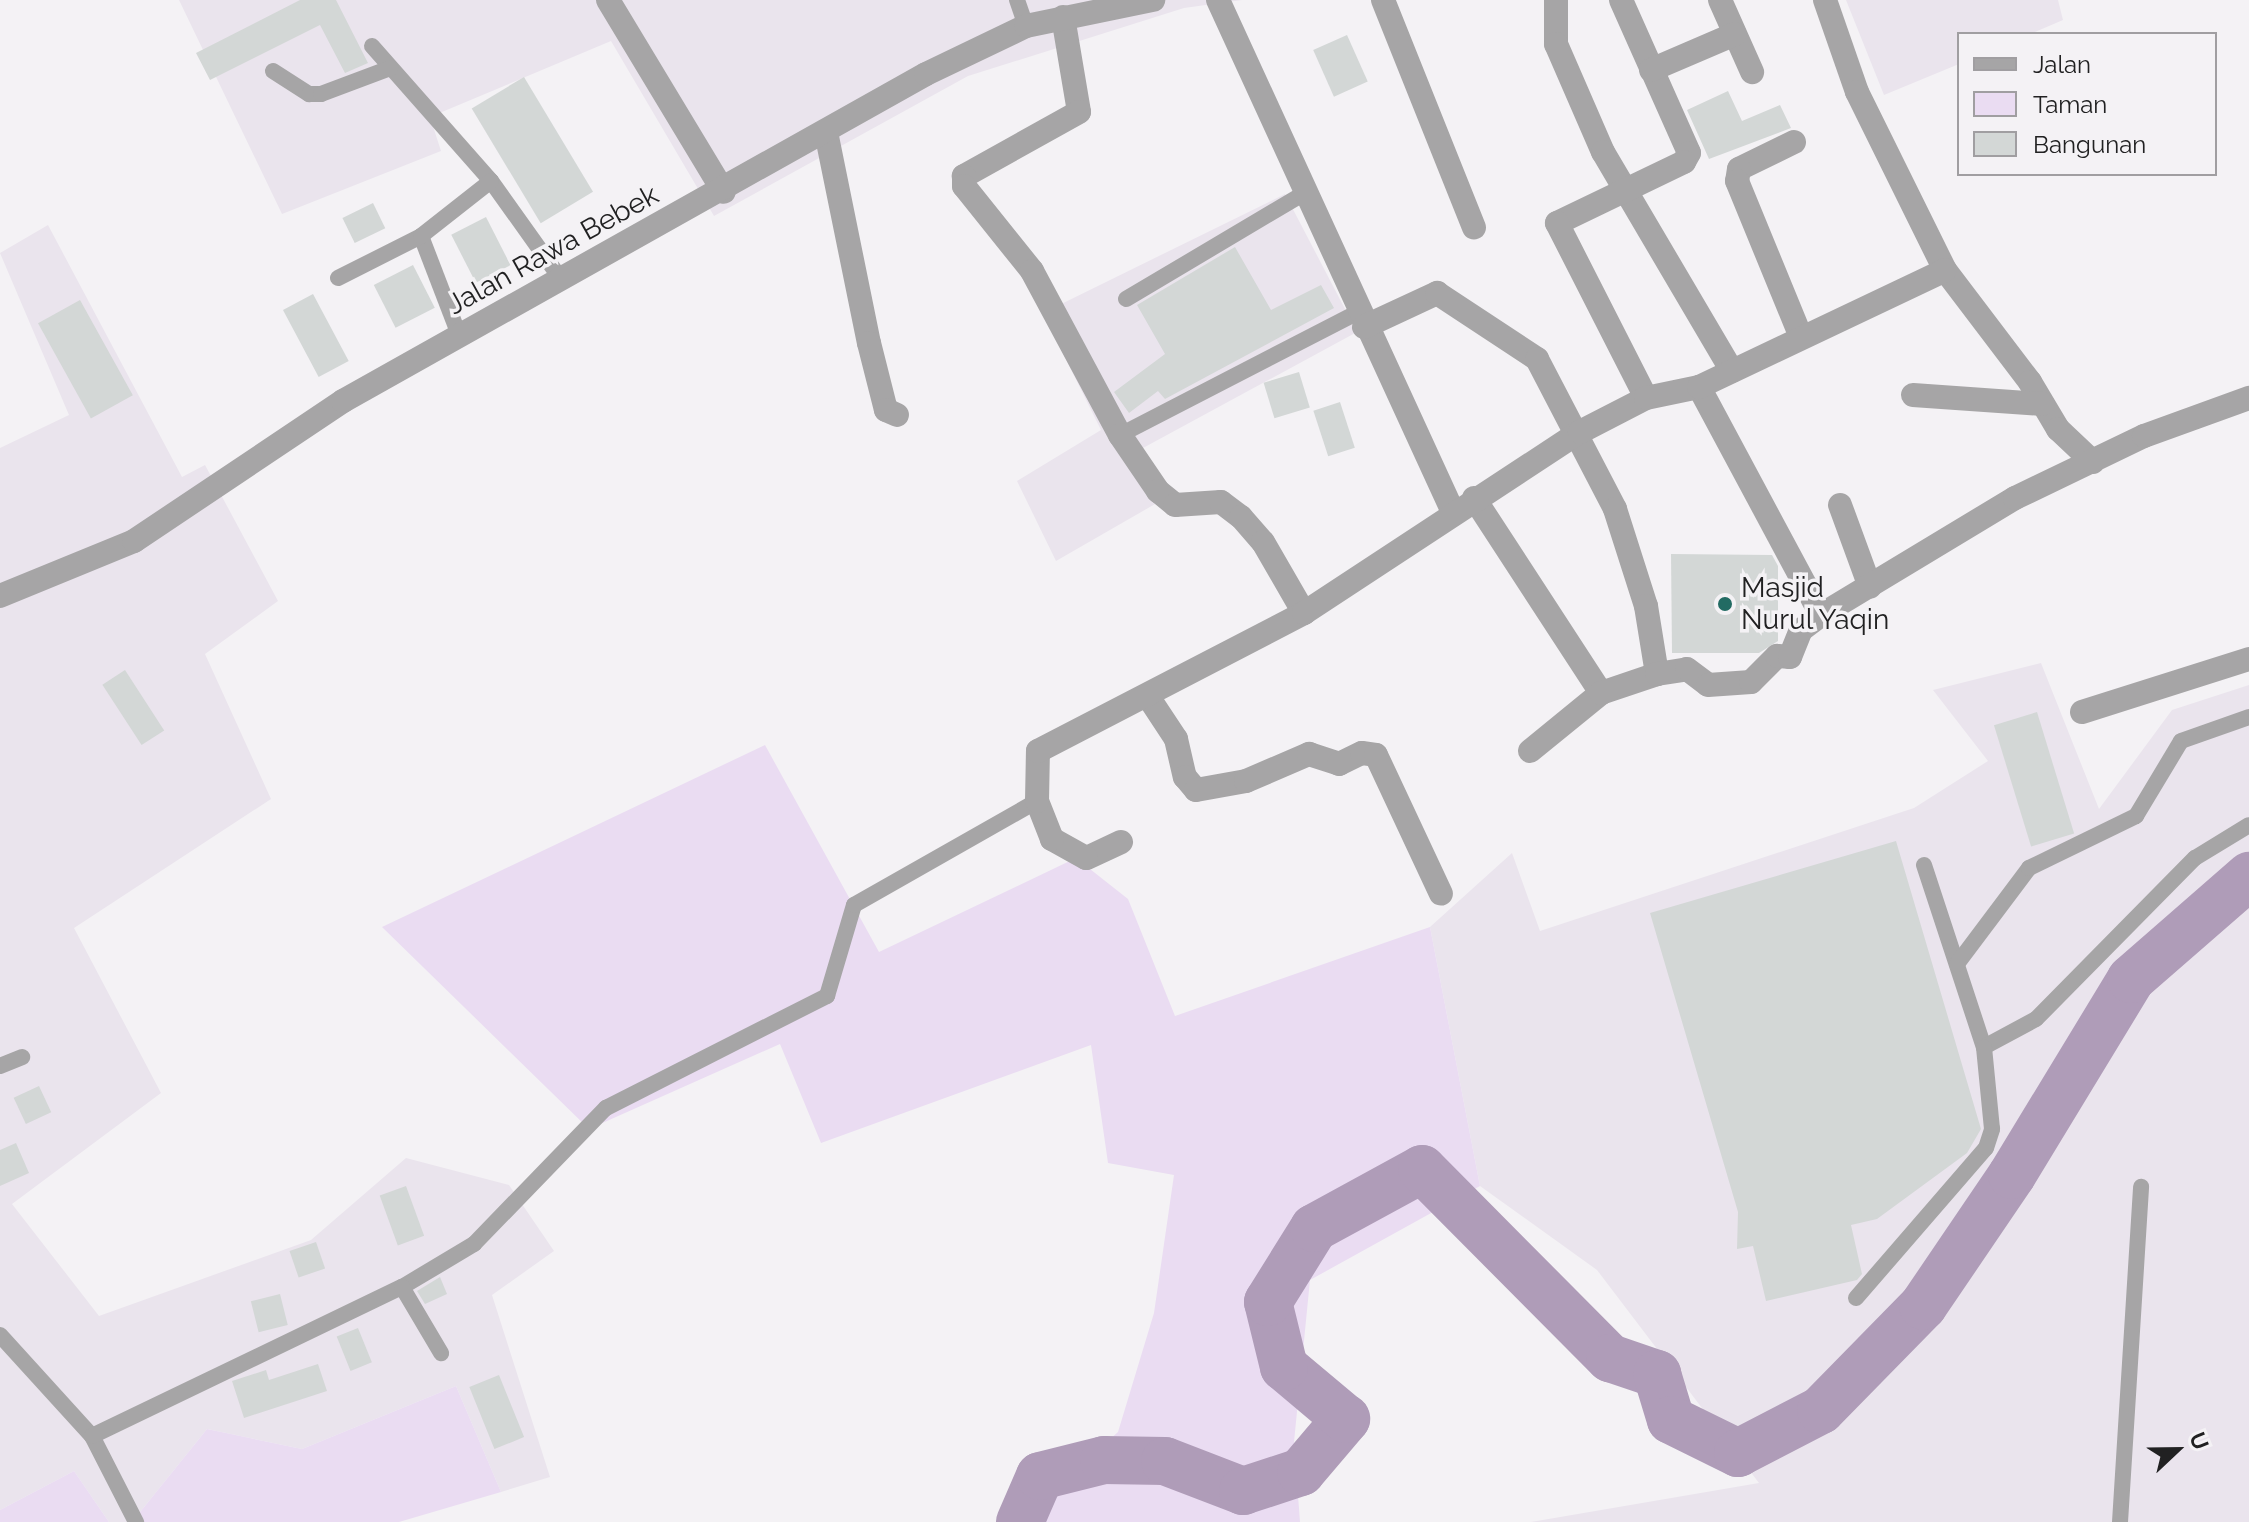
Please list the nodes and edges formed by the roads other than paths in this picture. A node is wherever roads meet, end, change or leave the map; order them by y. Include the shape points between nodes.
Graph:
1 (608, 0) edge
2 (1017, 0) edge
3 (1153, 0) edge
4 (1218, 0) edge
5 (1383, 0) edge
6 (1556, 0) edge
7 (1621, 0) edge
8 (1720, 0) edge
9 (1825, 0) edge
10 (1063, 17) junction
11 (1026, 26) junction
12 (1735, 34) junction
13 (372, 46) dead end
14 (390, 68) junction
15 (1651, 70) junction
16 (273, 71) dead end
17 (1752, 72) dead end
18 (826, 132) junction
19 (1794, 142) dead end
20 (491, 181) junction
21 (1621, 190) junction
22 (724, 192) junction
23 (1303, 194) junction
24 (1474, 228) dead end
25 (421, 236) junction
26 (1945, 270) junction
27 (558, 275) junction
28 (338, 278) dead end
29 (1126, 299) dead end
30 (1361, 320) junction
31 (459, 335) junction
32 (1801, 337) junction
33 (1732, 371) junction
34 (1699, 387) junction
35 (1913, 395) dead end
36 (1646, 398) junction
37 (2249, 398) edge
38 (2043, 404) junction
39 (897, 415) dead end
40 (1580, 432) junction
41 (1120, 435) junction
42 (2093, 462) junction
43 (1474, 498) junction
44 (1840, 505) dead end
45 (1452, 510) junction
46 (1870, 587) junction
47 (0, 596) edge
48 (1304, 613) junction
49 (1821, 615) junction
50 (2249, 659) edge
51 (1657, 674) junction
52 (1601, 693) junction
53 (1149, 698) junction
54 (2082, 712) dead end
55 (2249, 717) edge
56 (1530, 751) dead end
57 (1037, 801) junction
58 (2249, 825) edge
59 (1121, 842) dead end
60 (1924, 865) dead end
61 (1441, 894) dead end
62 (1957, 964) junction
63 (1984, 1047) junction
64 (22, 1057) dead end
65 (0, 1066) edge
66 (2141, 1187) dead end
67 (402, 1287) junction
68 (1856, 1298) dead end
69 (0, 1335) edge
70 (441, 1353) dead end
71 (7, 1357) edge
72 (92, 1436) junction
73 (136, 1522) edge
74 (2120, 1522) edge

1 - 22 street
2 - 11 lane
3 - 10 street, Jalan Rawa Bebek
4 - 23 street
5 - 24 street
6 - 21 street via 1556,44
7 - 15 street
8 - 12 street
9 - 26 street via 1857,92
10 - 11 street, Jalan Rawa Bebek
10 - 41 street via 1079,112 962,181 1049,298
11 - 18 street, Jalan Rawa Bebek
12 - 15 street
12 - 17 street
13 - 14 lane
14 - 16 lane via 321,94 309,94
14 - 20 lane
15 - 21 street via 1689,153 1684,162
18 - 22 street, Jalan Rawa Bebek
18 - 39 street via 869,343 886,410
19 - 32 street via 1739,169 1737,181
20 - 25 lane
20 - 27 lane
21 - 33 street
21 - 36 street via 1557,223
22 - 27 street, Jalan Rawa Bebek
23 - 29 lane
23 - 30 street
25 - 28 lane
25 - 31 lane
26 - 32 street
26 - 38 street
27 - 31 street, Jalan Rawa Bebek
30 - 40 street via 1437,293 1537,359
30 - 41 lane
30 - 45 street
31 - 47 street, Jalan Rawa Bebek via 343,401 134,541
32 - 33 street
33 - 34 street
34 - 36 street
34 - 49 street
35 - 38 street
36 - 40 street
37 - 42 street
38 - 42 street via 2058,429
40 - 43 street
40 - 51 street via 1626,541
41 - 48 street via 1167,502 1221,502 1241,517 1263,542
42 - 46 street via 2015,498
43 - 45 street
43 - 52 street
44 - 46 street
45 - 48 street
46 - 49 street
48 - 53 street
49 - 51 street via 1801,630 1790,657 1777,656 1751,682 1708,685 1687,669
50 - 54 street
51 - 52 street
52 - 56 street
53 - 57 street via 1038,751
53 - 61 street via 1176,739 1185,777 1196,790 1246,781 1309,754 1339,764 1362,753 1376,755
55 - 62 lane via 2181,741 2136,816 2029,868
57 - 59 street via 1052,839 1071,854 1086,858
57 - 67 lane via 854,905 827,996 606,1108 474,1244
58 - 63 lane via 2195,858 2036,1019
60 - 62 lane
62 - 63 lane
63 - 68 lane via 1992,1106 1986,1148
64 - 65 lane
66 - 74 lane
67 - 70 lane
67 - 72 lane
69 - 71 lane
71 - 72 lane
72 - 73 lane

